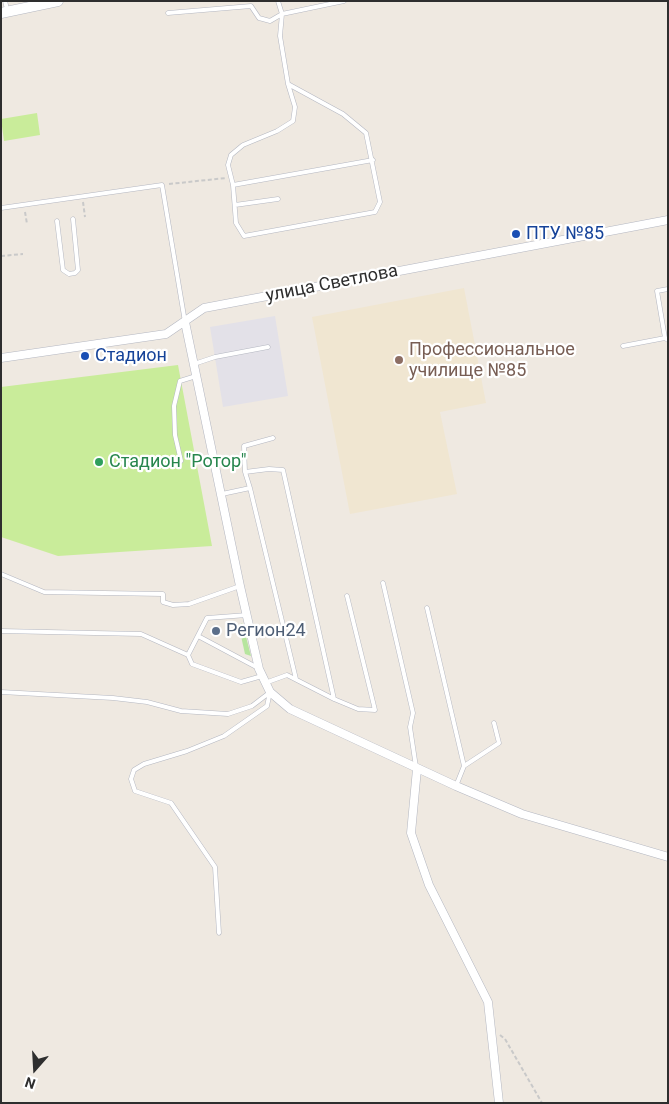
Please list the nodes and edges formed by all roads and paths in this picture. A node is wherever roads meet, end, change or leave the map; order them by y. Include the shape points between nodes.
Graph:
1 (58, 1) edge
2 (278, 1) edge
3 (344, 1) edge
4 (4, 9) edge
5 (168, 13) dead end
6 (282, 14) junction
7 (288, 84) junction
8 (373, 160) junction
9 (231, 177) junction
10 (162, 185) junction
11 (233, 185) junction
12 (83, 196) junction
13 (278, 199) dead end
14 (24, 205) junction
15 (235, 205) junction
16 (1, 208) edge
17 (85, 217) dead end
18 (73, 218) dead end
19 (668, 220) edge
20 (57, 221) dead end
21 (27, 224) dead end
22 (23, 254) dead end
23 (1, 256) edge
24 (668, 289) edge
25 (185, 322) junction
26 (666, 339) edge
27 (623, 346) dead end
28 (268, 347) dead end
29 (1, 358) edge
30 (194, 364) junction
31 (196, 376) junction
32 (273, 438) dead end
33 (181, 461) dead end
34 (245, 472) junction
35 (250, 488) junction
36 (222, 494) junction
37 (1, 574) edge
38 (383, 583) dead end
39 (240, 586) junction
40 (347, 596) dead end
41 (427, 608) dead end
42 (247, 615) junction
43 (1, 631) edge
44 (198, 636) junction
45 (188, 655) junction
46 (262, 676) junction
47 (296, 679) junction
48 (1, 692) edge
49 (270, 692) junction
50 (334, 699) junction
51 (494, 723) dead end
52 (464, 766) junction
53 (416, 769) junction
54 (456, 786) junction
55 (668, 857) edge
56 (219, 933) dead end
57 (492, 1028) junction
58 (499, 1103) edge
59 (542, 1103) edge

1 - 4 street
2 - 6 lane
3 - 6 lane
5 - 6 lane via 251,6 259,18 270,21
6 - 7 lane via 280,36
7 - 8 lane via 343,114 366,133
7 - 9 lane via 295,107 293,121 243,145 231,155 228,165
8 - 11 lane
8 - 15 lane via 380,202 375,212 244,236 236,223
9 - 10 path
9 - 11 lane
10 - 12 lane
10 - 25 lane
11 - 15 lane
12 - 14 lane
12 - 17 path
13 - 15 lane
14 - 16 lane
14 - 21 path
18 - 20 lane via 78,270 70,274 64,270
19 - 25 street, улица Светлова via 204,308
22 - 23 path
24 - 26 lane via 657,291
25 - 29 street, улица Светлова via 166,334
25 - 30 street
26 - 27 lane
28 - 30 lane
30 - 31 street
31 - 33 lane via 180,381 174,406 175,435
31 - 36 street
32 - 34 lane via 244,446
34 - 35 lane
34 - 50 lane via 284,470
35 - 36 lane
35 - 47 lane
36 - 39 street
37 - 39 lane via 44,592 162,594 163,602 173,606 189,604
38 - 53 lane via 413,713 410,727
39 - 42 street
40 - 50 lane via 375,710 358,709
41 - 52 lane
42 - 44 lane via 207,618
42 - 46 street
43 - 45 lane via 141,634
44 - 45 lane
44 - 46 lane
45 - 46 lane via 192,664 241,682
46 - 47 lane via 287,675
46 - 49 street
47 - 50 lane
48 - 49 lane via 113,698 147,702 180,711 228,714 252,706
49 - 53 street via 290,709
49 - 56 lane via 267,706 224,736 134,770 135,791 172,803 215,867
51 - 52 lane via 499,743
52 - 54 lane
53 - 54 street
53 - 57 street via 410,833 429,885 488,1002
54 - 55 street via 522,814
57 - 58 street
57 - 59 path via 505,1039

